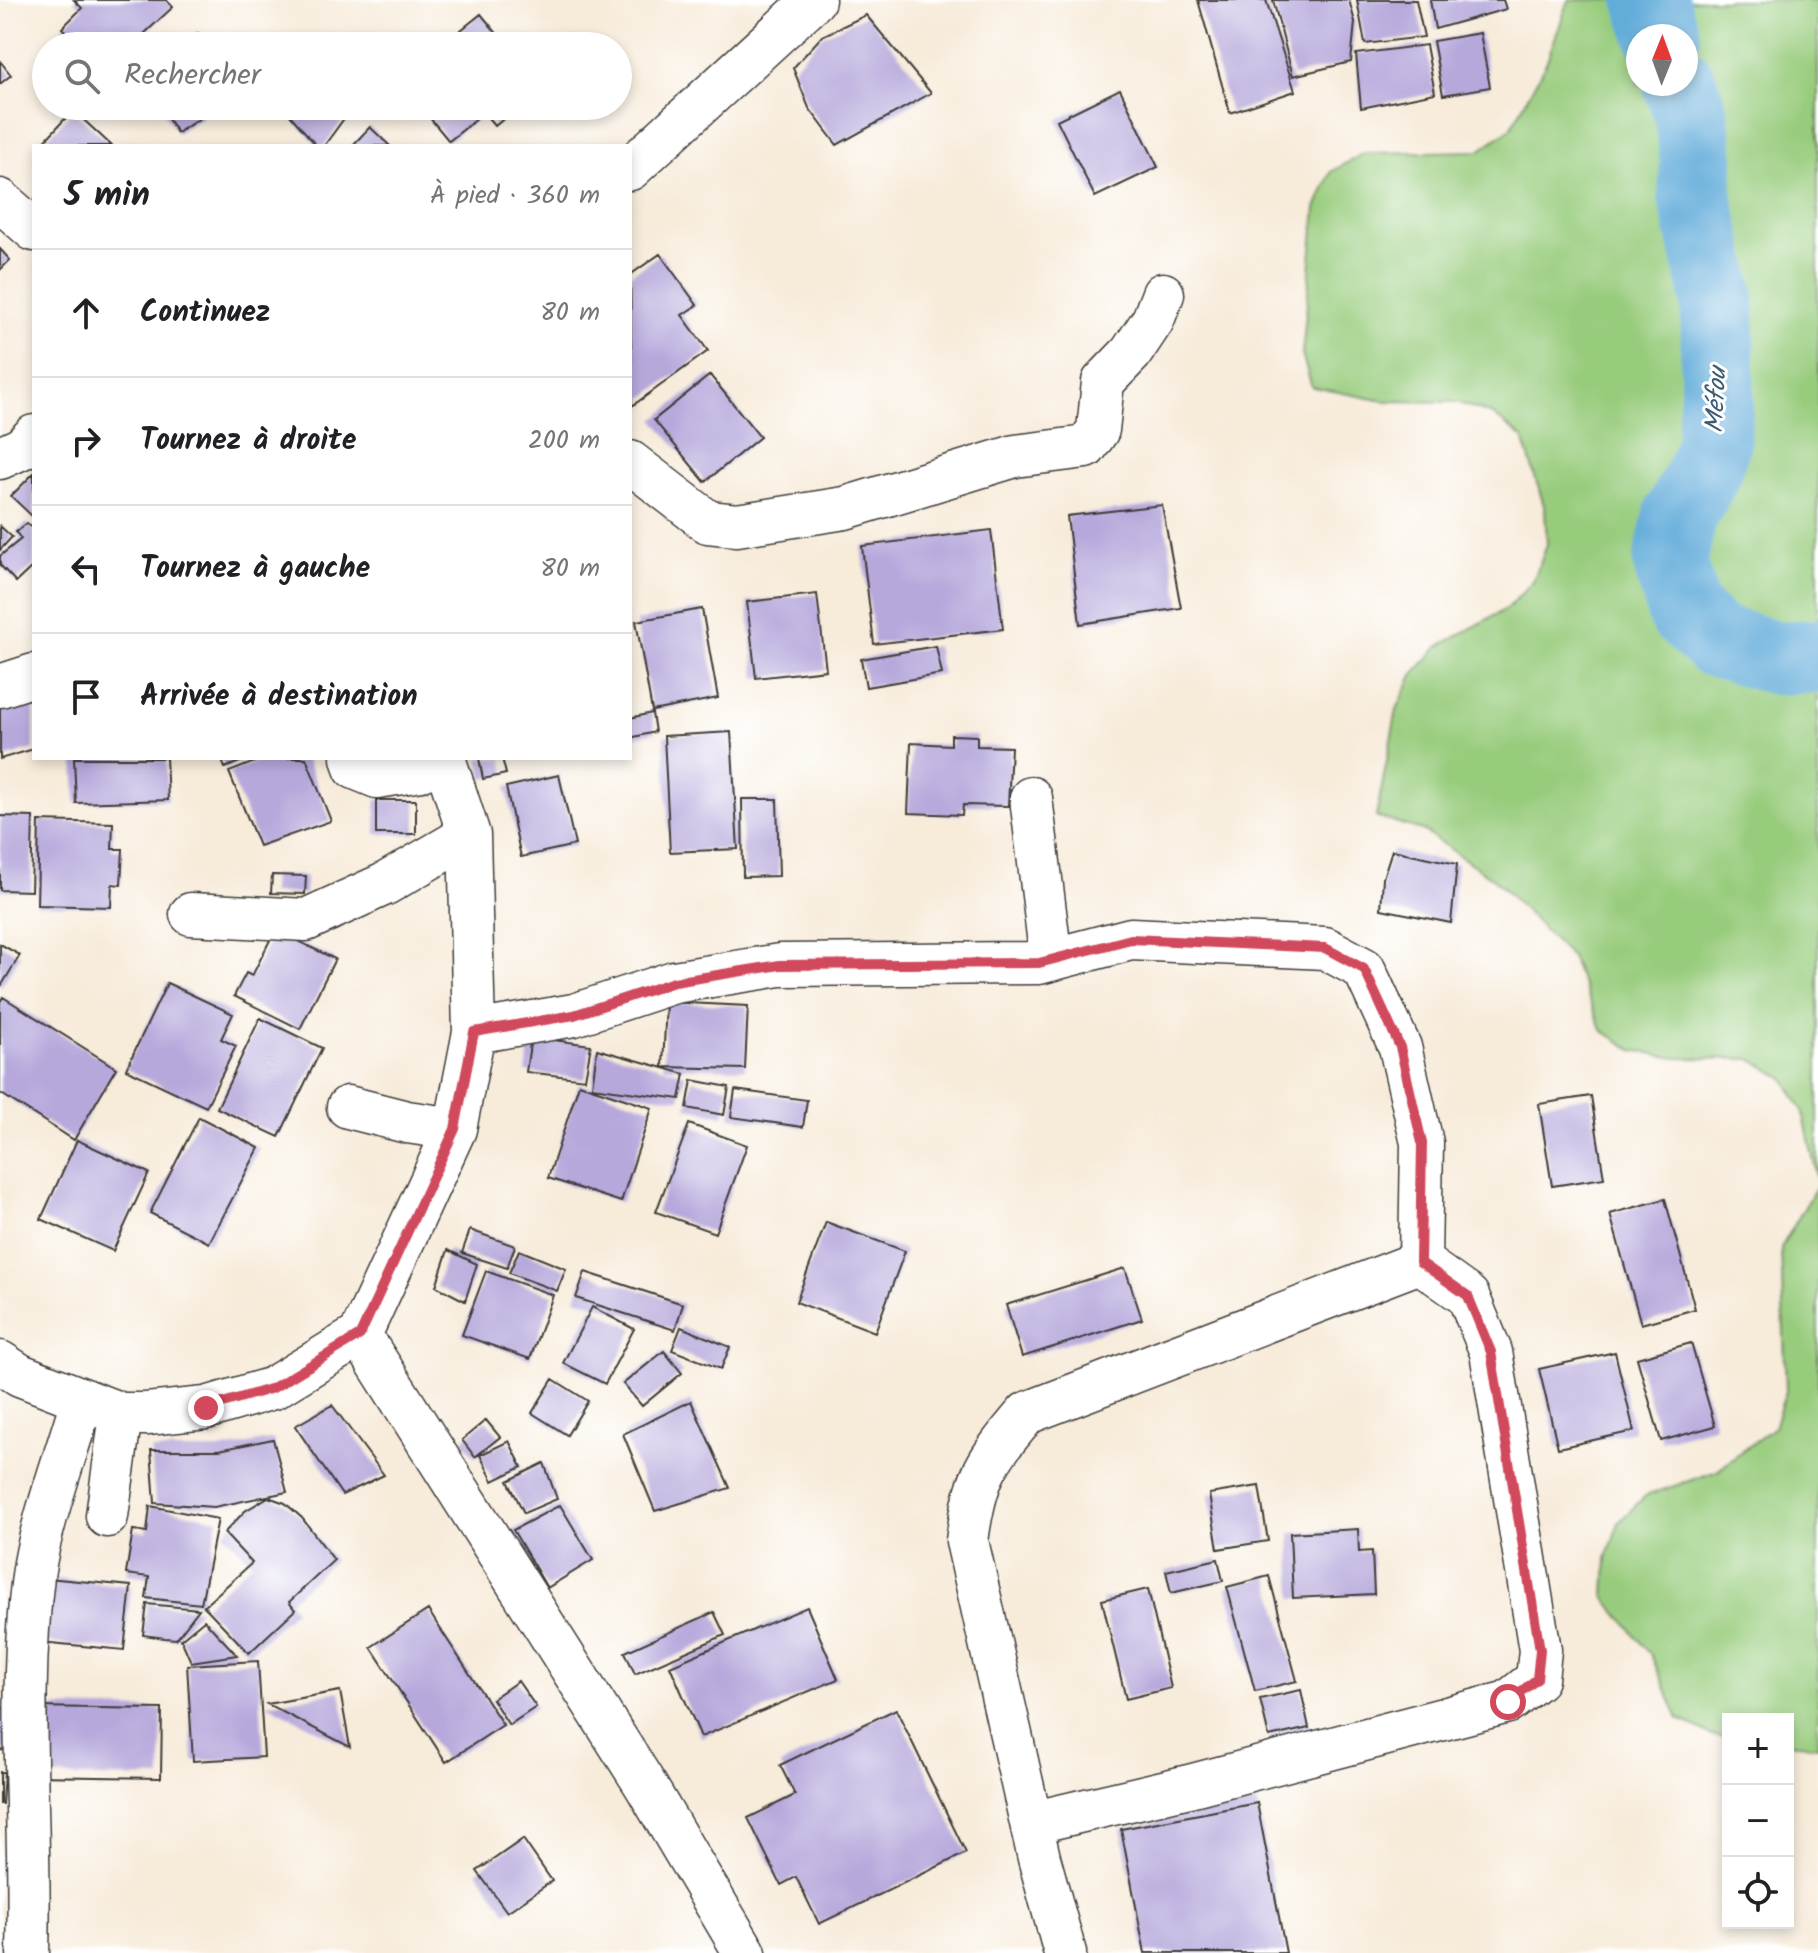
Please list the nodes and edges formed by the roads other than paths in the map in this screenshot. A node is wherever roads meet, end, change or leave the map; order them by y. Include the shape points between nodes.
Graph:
1 (814, 0) edge
2 (632, 167) edge
3 (0, 200) edge
4 (32, 228) edge
5 (1163, 294) dead end
6 (32, 438) edge
7 (0, 458) edge
8 (632, 464) edge
9 (32, 676) edge
10 (0, 686) edge
11 (353, 760) edge
12 (423, 760) edge
13 (445, 760) edge
14 (1031, 798) dead end
15 (469, 835) junction
16 (191, 914) dead end
17 (1051, 960) junction
18 (474, 1032) junction
19 (348, 1107) dead end
20 (455, 1129) junction
21 (1420, 1262) junction
22 (360, 1335) junction
23 (0, 1362) edge
24 (82, 1400) junction
25 (121, 1414) junction
26 (107, 1516) dead end
27 (1031, 1823) junction
28 (28, 1953) edge
29 (745, 1953) edge
30 (1065, 1953) edge

1 - 2 street
3 - 4 street
5 - 8 street via 1138,342 1103,382 1098,430 1086,447 1015,456 845,508 737,525 708,522
6 - 7 street
9 - 10 street
11 - 12 street via 355,768 377,777 421,770
13 - 15 street
14 - 17 street
15 - 16 street via 385,884 306,920
15 - 18 street
17 - 18 street via 780,965 674,982 574,1015
17 - 21 street via 1131,939 1325,948 1364,969 1400,1047 1422,1143
18 - 20 street
19 - 20 street
20 - 22 street
21 - 27 street via 1027,1413 989,1458 973,1498 967,1541
21 - 27 street via 1468,1296 1491,1352 1540,1650 1537,1679 1508,1702
22 - 25 street via 273,1388 206,1408
22 - 29 street via 646,1786
23 - 24 street
24 - 25 street
24 - 28 street via 32,1587 25,1671 31,1857
25 - 26 street
27 - 30 street

